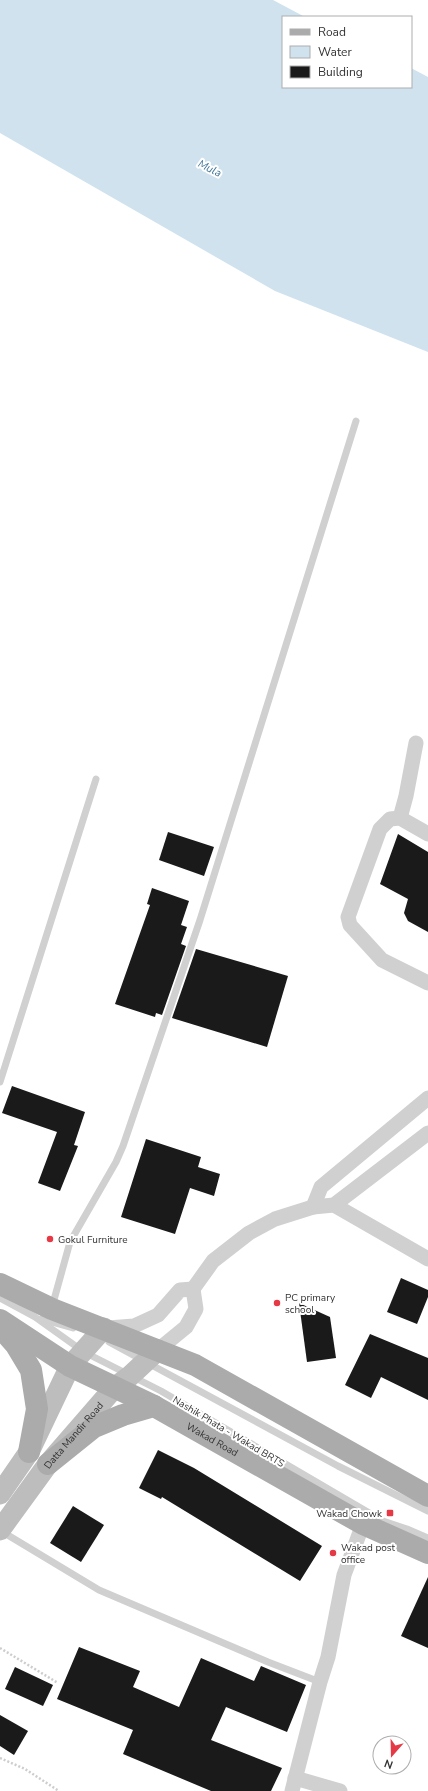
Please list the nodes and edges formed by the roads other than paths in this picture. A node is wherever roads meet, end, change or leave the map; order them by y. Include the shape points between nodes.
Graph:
1 (356, 422) dead end
2 (416, 743) dead end
3 (96, 779) dead end
4 (400, 818) junction
5 (428, 834) edge
6 (428, 983) edge
7 (0, 1082) edge
8 (428, 1098) edge
9 (406, 1117) junction
10 (427, 1135) edge
11 (334, 1205) junction
12 (313, 1207) junction
13 (428, 1259) edge
14 (0, 1284) edge
15 (193, 1289) junction
16 (0, 1298) edge
17 (43, 1313) junction
18 (0, 1320) edge
19 (0, 1326) edge
20 (77, 1330) dead end
21 (89, 1343) junction
22 (152, 1356) junction
23 (122, 1382) junction
24 (154, 1406) junction
25 (29, 1452) junction
26 (48, 1464) junction
27 (0, 1494) edge
28 (428, 1496) edge
29 (428, 1511) edge
30 (363, 1524) junction
31 (0, 1530) edge
32 (428, 1538) edge
33 (428, 1553) edge
34 (320, 1682) junction
35 (294, 1784) edge
36 (340, 1791) edge

1 - 17 lane via 200,920 126,1139 116,1162 70,1242
2 - 4 street
3 - 7 lane
4 - 5 street
4 - 6 street via 390,820 380,829 348,917 350,925 382,960
8 - 9 street
9 - 10 street
9 - 12 street via 321,1188
10 - 11 street
11 - 12 street
11 - 13 street
12 - 15 street via 275,1219 249,1233 213,1261
14 - 17 main road, Wakad Road
15 - 21 street via 180,1290 158,1315
15 - 22 street via 196,1309 186,1327
16 - 17 lane
17 - 20 lane
17 - 21 main road, Wakad Road
17 - 21 lane
18 - 21 main road, Wakad Road
19 - 25 main road via 16,1345 31,1370 37,1409
21 - 22 main road, Wakad Road
21 - 23 main road, Wakad Road
21 - 25 main road
22 - 23 main road, Datta Mandir Road
22 - 28 main road, Wakad Road via 195,1365
22 - 29 lane, Nashik Phata - Wakad BRTS via 338,1466
23 - 24 main road, Wakad Road
23 - 26 main road, Datta Mandir Road
23 - 32 lane, Nashik Phata - Wakad BRTS via 160,1391 382,1521
24 - 26 main road via 94,1427
24 - 30 main road, Wakad Road
25 - 27 main road
26 - 31 main road, Datta Mandir Road
30 - 33 main road, Wakad Road
30 - 34 street via 344,1575 328,1657
31 - 34 lane via 100,1590
34 - 35 street
35 - 36 street

